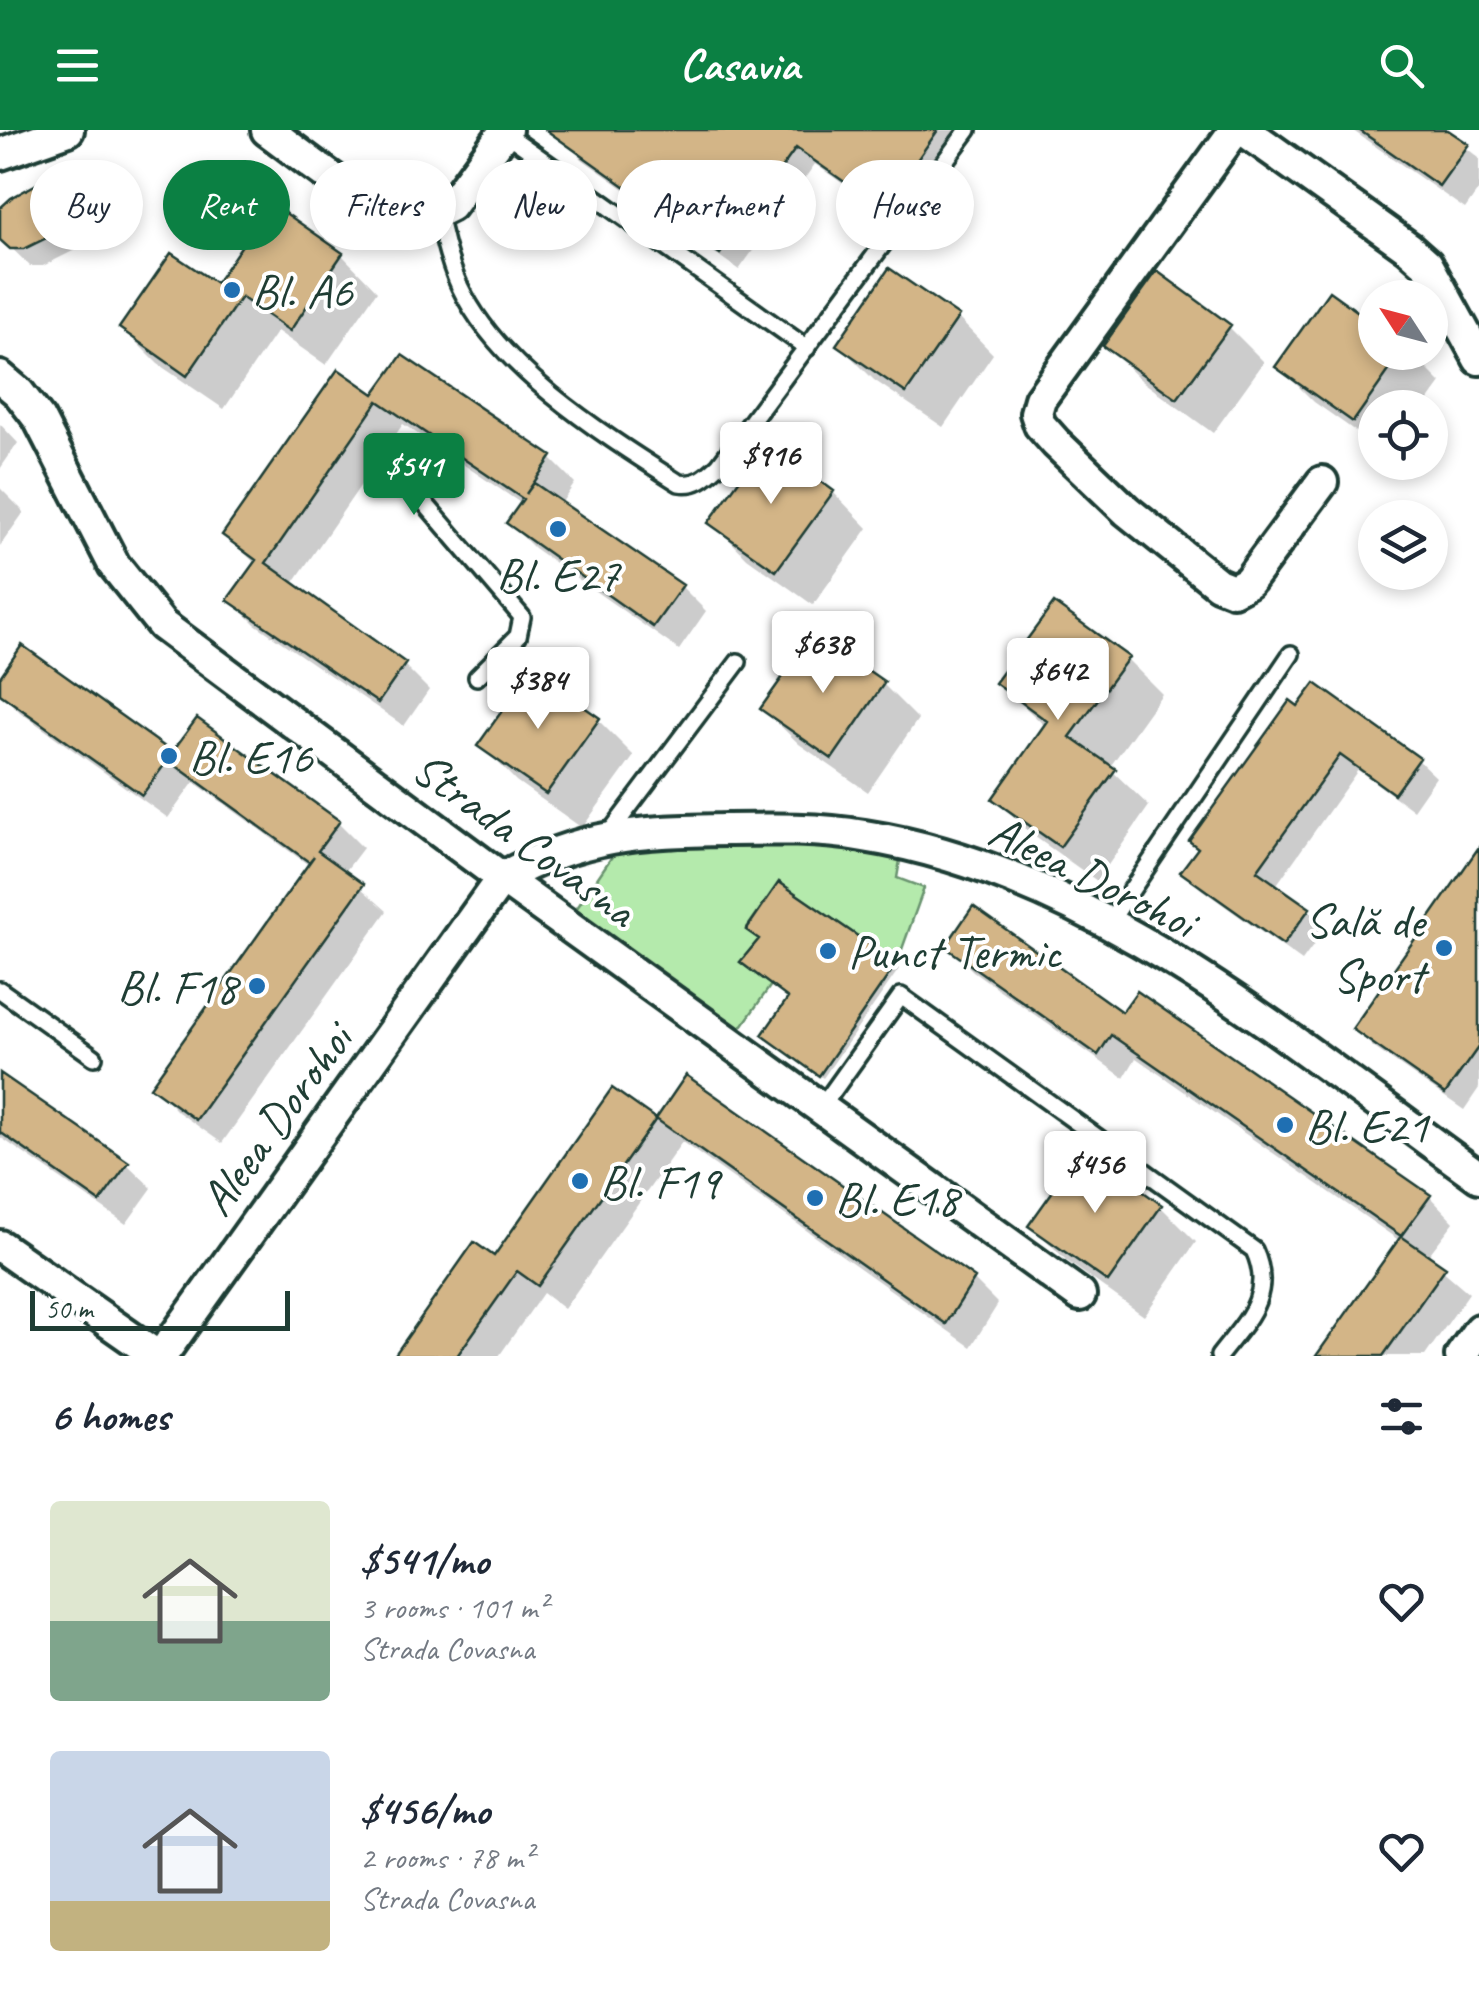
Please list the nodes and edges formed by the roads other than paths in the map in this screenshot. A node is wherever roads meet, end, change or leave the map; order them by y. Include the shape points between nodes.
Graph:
1 (68, 130) edge
2 (267, 130) edge
3 (968, 130) edge
4 (1235, 130) edge
5 (1244, 130) edge
6 (504, 131) edge
7 (0, 154) edge
8 (310, 160) edge
9 (456, 199) edge
10 (446, 250) edge
11 (1475, 340) edge
12 (807, 348) junction
13 (0, 377) edge
14 (1322, 482) dead end
15 (423, 501) dead end
16 (1290, 654) dead end
17 (738, 662) dead end
18 (477, 677) dead end
19 (606, 838) junction
20 (502, 878) junction
21 (1109, 923) junction
22 (0, 990) edge
23 (94, 1056) dead end
24 (820, 1108) junction
25 (1479, 1177) edge
26 (0, 1246) edge
27 (1080, 1296) dead end
28 (1479, 1330) edge
29 (159, 1356) edge
30 (1219, 1356) edge
31 (1461, 1356) edge

1 - 7 street
2 - 8 street
3 - 12 lane
4 - 14 street via 1036,413 1056,443 1127,511 1234,590 1248,582
5 - 11 street via 1427,264
6 - 9 street
6 - 12 lane
10 - 12 lane via 461,290 494,338 587,421 678,482 690,485 719,465
13 - 20 street, Strada Covasna via 39,418 114,565 162,625
15 - 18 lane via 522,618 518,636
16 - 21 lane
17 - 19 lane
19 - 20 street, Aleea Dorohoi via 555,852
19 - 21 street, Aleea Dorohoi via 790,829 864,836 987,869
20 - 24 street, Strada Covasna
20 - 29 street, Aleea Dorohoi
21 - 25 street, Aleea Dorohoi via 1186,967
22 - 23 lane
24 - 27 street, Strada Covasna
24 - 30 lane via 901,996 1254,1250 1264,1287
26 - 29 street
28 - 31 street

